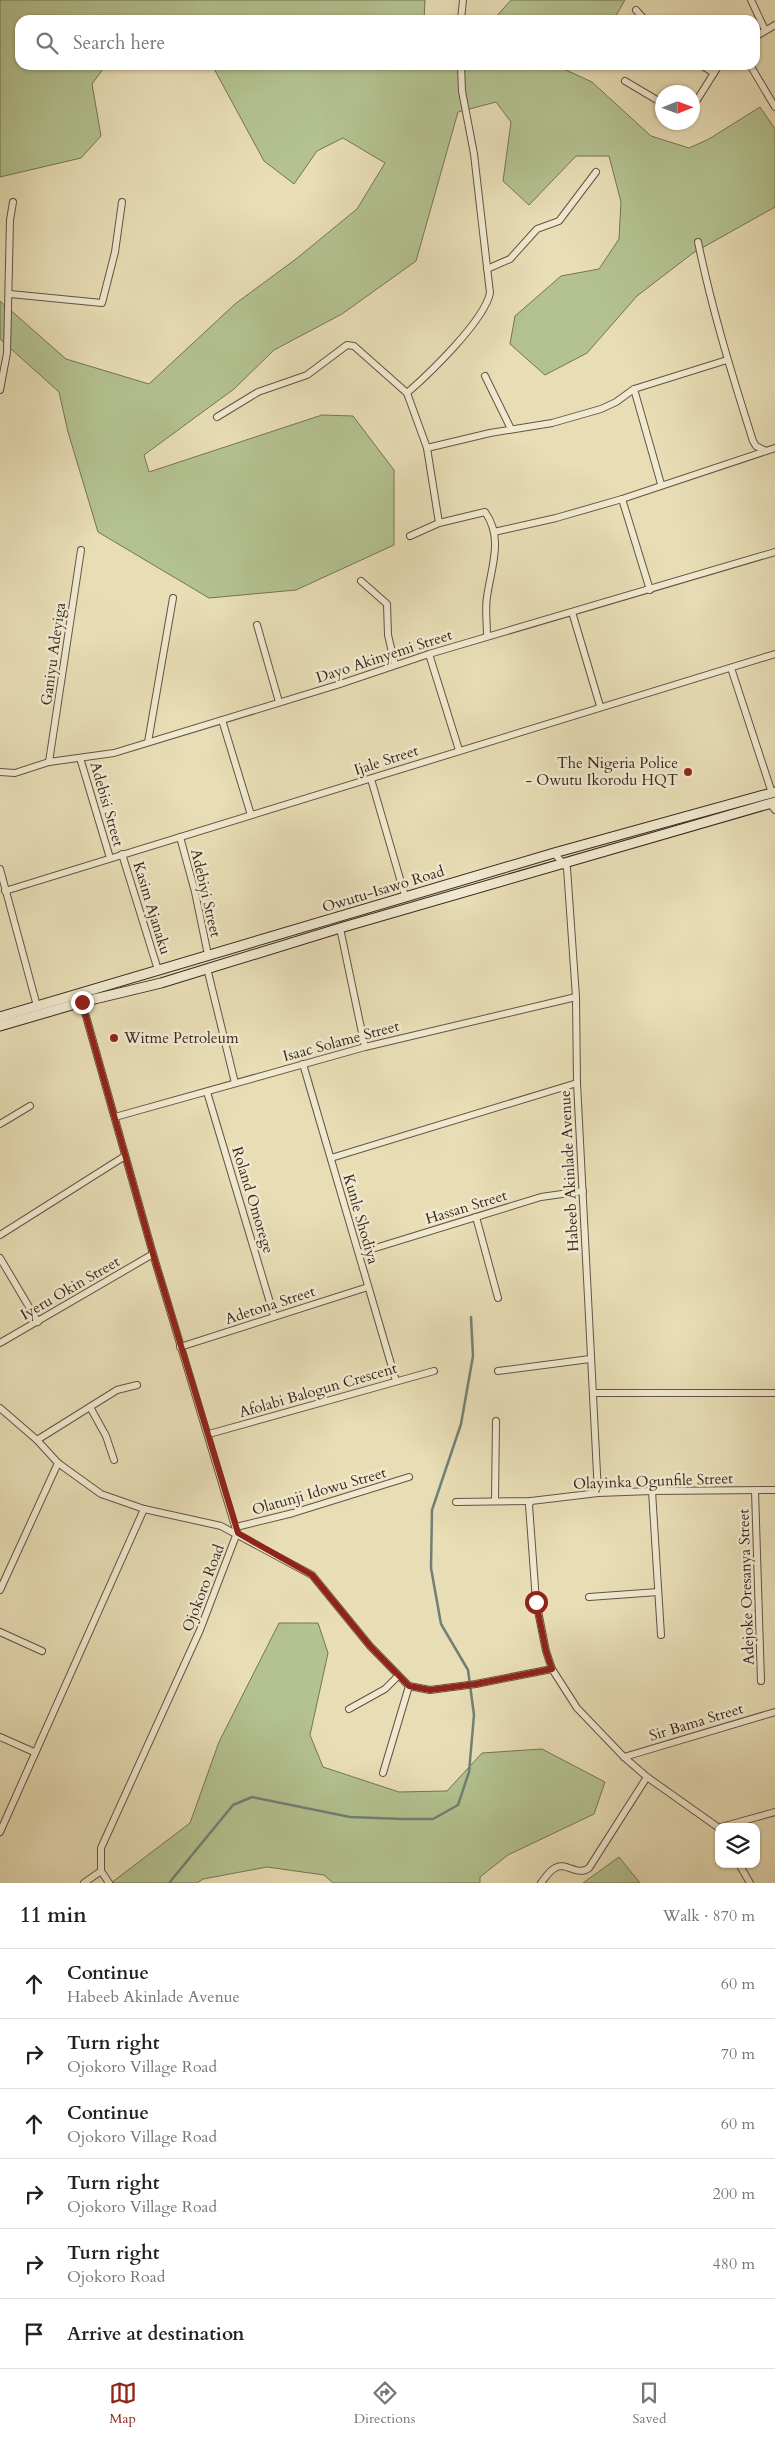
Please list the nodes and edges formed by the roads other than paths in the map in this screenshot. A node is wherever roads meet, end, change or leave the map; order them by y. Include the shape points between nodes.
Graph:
1 (463, 0) edge
2 (751, 0) edge
3 (636, 10) dead end
4 (462, 15) edge
5 (640, 15) edge
6 (758, 15) edge
7 (760, 19) edge
8 (775, 25) edge
9 (765, 30) junction
10 (760, 34) edge
11 (460, 70) edge
12 (709, 70) edge
13 (716, 70) edge
14 (753, 70) edge
15 (714, 73) junction
16 (625, 81) dead end
17 (700, 95) edge
18 (655, 99) edge
19 (775, 108) edge
20 (596, 172) dead end
21 (13, 202) dead end
22 (122, 202) dead end
23 (698, 242) dead end
24 (488, 269) junction
25 (10, 294) junction
26 (727, 360) junction
27 (485, 376) dead end
28 (634, 388) junction
29 (0, 390) edge
30 (407, 393) junction
31 (217, 417) dead end
32 (511, 429) junction
33 (427, 448) junction
34 (775, 448) edge
35 (766, 450) junction
36 (662, 484) junction
37 (622, 498) junction
38 (438, 523) junction
39 (494, 532) junction
40 (410, 536) dead end
41 (81, 550) dead end
42 (775, 552) edge
43 (361, 581) dead end
44 (650, 590) junction
45 (173, 598) dead end
46 (572, 612) junction
47 (257, 625) dead end
48 (486, 636) junction
49 (429, 654) junction
50 (775, 654) edge
51 (395, 665) junction
52 (731, 668) junction
53 (279, 702) junction
54 (600, 706) junction
55 (222, 720) junction
56 (148, 742) junction
57 (459, 750) junction
58 (80, 758) junction
59 (49, 762) junction
60 (0, 772) edge
61 (371, 779) junction
62 (773, 793) edge
63 (774, 805) edge
64 (251, 815) junction
65 (180, 837) junction
66 (554, 853) junction
67 (122, 854) junction
68 (110, 858) junction
69 (563, 864) junction
70 (0, 869) edge
71 (5, 891) junction
72 (405, 896) junction
73 (340, 928) junction
74 (208, 955) junction
75 (207, 968) junction
76 (158, 970) junction
77 (576, 997) junction
78 (82, 1002) junction
79 (37, 1006) junction
80 (0, 1017) edge
81 (0, 1026) edge
82 (364, 1047) junction
83 (303, 1064) junction
84 (235, 1083) junction
85 (578, 1083) junction
86 (207, 1092) junction
87 (30, 1106) dead end
88 (115, 1117) junction
89 (0, 1124) edge
90 (125, 1156) junction
91 (331, 1158) junction
92 (583, 1191) junction
93 (476, 1217) junction
94 (0, 1235) edge
95 (359, 1253) junction
96 (153, 1254) junction
97 (0, 1258) edge
98 (368, 1287) junction
99 (498, 1298) dead end
100 (274, 1316) junction
101 (38, 1322) junction
102 (0, 1343) edge
103 (180, 1346) junction
104 (590, 1359) junction
105 (498, 1370) dead end
106 (434, 1371) dead end
107 (396, 1381) junction
108 (137, 1385) dead end
109 (593, 1393) junction
110 (775, 1393) edge
111 (90, 1407) junction
112 (0, 1408) edge
113 (496, 1421) dead end
114 (209, 1434) junction
115 (37, 1440) junction
116 (114, 1460) dead end
117 (58, 1463) junction
118 (409, 1477) dead end
119 (775, 1490) edge
120 (652, 1491) junction
121 (755, 1491) junction
122 (598, 1493) junction
123 (495, 1501) junction
124 (531, 1501) junction
125 (456, 1502) dead end
126 (144, 1509) junction
127 (237, 1530) junction
128 (0, 1590) edge
129 (658, 1592) junction
130 (590, 1597) dead end
131 (0, 1632) edge
132 (661, 1635) dead end
133 (42, 1651) dead end
134 (552, 1669) junction
135 (397, 1677) junction
136 (761, 1681) dead end
137 (409, 1686) junction
138 (349, 1709) dead end
139 (775, 1712) edge
140 (0, 1737) edge
141 (34, 1752) junction
142 (624, 1757) junction
143 (383, 1773) dead end
144 (647, 1777) junction
145 (775, 1812) edge
146 (734, 1823) edge
147 (715, 1824) edge
148 (0, 1832) edge
149 (741, 1868) edge
150 (102, 1871) junction
151 (84, 1883) edge
152 (108, 1883) edge
153 (541, 1883) edge
154 (750, 1883) edge

1 - 4 street
2 - 6 street
3 - 5 street
7 - 9 street
8 - 9 street
9 - 10 street
11 - 24 street
12 - 15 street
13 - 15 street
14 - 19 street
15 - 17 street
16 - 18 street
20 - 24 street via 564,216 537,229 510,259
21 - 25 street
22 - 25 street via 115,252 102,303
23 - 26 street via 710,303
24 - 30 street via 490,293 483,311
25 - 29 street via 7,353
26 - 28 street
26 - 35 street via 753,442
27 - 32 street
28 - 32 street via 601,409 552,423
28 - 36 street
30 - 31 street via 354,346 347,345 307,375 258,392
30 - 33 street
32 - 33 street
33 - 38 street
34 - 35 street
35 - 36 street
36 - 37 street
37 - 39 street
37 - 44 street
38 - 39 street via 485,512
38 - 40 street
39 - 48 street via 495,553 486,600
41 - 59 street, Ganiyu Adeyiga
42 - 44 street, Dayo Akinyemi Street
43 - 51 street via 387,604 388,635
44 - 46 street, Dayo Akinyemi Street
45 - 56 street
46 - 48 street, Dayo Akinyemi Street
46 - 54 street
47 - 53 street
48 - 49 street, Dayo Akinyemi Street
49 - 51 street, Dayo Akinyemi Street
49 - 57 street
50 - 52 street, Ijale Street
51 - 53 street, Dayo Akinyemi Street
52 - 54 street, Ijale Street
52 - 62 street
53 - 55 street, Dayo Akinyemi Street
54 - 57 street, Ijale Street
55 - 56 street, Dayo Akinyemi Street
55 - 64 street
56 - 58 street, Dayo Akinyemi Street via 106,755
57 - 61 street, Ijale Street
58 - 59 street, Dayo Akinyemi Street
58 - 68 street, Adebisi Street
59 - 60 street, Dayo Akinyemi Street via 15,773
61 - 64 street, Ijale Street
61 - 72 street
62 - 66 street, Owutu-Isawo Road
63 - 69 street, Owutu-Isawo Road
64 - 65 street, Ijale Street
65 - 67 street, Ijale Street
65 - 74 street, Adebiyi Street
66 - 69 street, Habeeb Akinlade Avenue
66 - 72 street, Owutu-Isawo Road
67 - 68 street, Ijale Street
67 - 76 street, Kasim Ajanaku
68 - 71 street, Ijale Street
69 - 73 street, Owutu-Isawo Road
69 - 77 street, Habeeb Akinlade Avenue via 567,868
70 - 71 street
71 - 79 street
72 - 74 street, Owutu-Isawo Road
73 - 75 street, Owutu-Isawo Road
73 - 82 street
74 - 76 street, Owutu-Isawo Road
75 - 78 street, Owutu-Isawo Road
75 - 84 street
76 - 79 street, Owutu-Isawo Road
77 - 82 street, Isaac Solame Street
77 - 85 street, Habeeb Akinlade Avenue
78 - 81 street, Owutu-Isawo Road
78 - 88 street, Ojokoro Road
79 - 80 street, Owutu-Isawo Road
82 - 83 street, Isaac Solame Street
83 - 84 street, Isaac Solame Street
83 - 91 street, Kunle Shodiya
84 - 86 street, Isaac Solame Street
85 - 91 street
85 - 92 street, Habeeb Akinlade Avenue
86 - 88 street, Isaac Solame Street
86 - 100 street, Roland Omorege
87 - 89 street
88 - 90 street, Ojokoro Road
90 - 94 street
90 - 96 street, Ojokoro Road
91 - 95 street, Kunle Shodiya
92 - 93 street, Hassan Street via 541,1197
92 - 104 street, Habeeb Akinlade Avenue
93 - 95 street, Hassan Street
93 - 99 street
95 - 98 street, Kunle Shodiya
96 - 101 street, Iyeru Okin Street
96 - 103 street, Ojokoro Road
97 - 101 street
98 - 100 street, Adetona Street
98 - 107 street, Kunle Shodiya
100 - 103 street, Adetona Street
101 - 102 street, Iyeru Okin Street
103 - 114 street, Ojokoro Road
104 - 105 street
104 - 109 street, Habeeb Akinlade Avenue
106 - 107 street, Afolabi Balogun Crescent
107 - 114 street, Afolabi Balogun Crescent
108 - 111 street via 118,1390
109 - 110 street
109 - 122 street, Habeeb Akinlade Avenue
111 - 115 street
111 - 116 street via 106,1436
112 - 115 street
113 - 123 street
114 - 127 street, Ojokoro Road
115 - 117 street
117 - 126 street via 102,1494
117 - 128 street
118 - 127 street, Olatunji Idowu Street
119 - 121 street, Olayinka Ogunfile Street
120 - 121 street, Olayinka Ogunfile Street
120 - 122 street, Olayinka Ogunfile Street
120 - 129 street
121 - 136 street, Adejoke Oresanya Street
122 - 124 street, Olayinka Ogunfile Street
123 - 124 street, Olayinka Ogunfile Street
123 - 125 street, Olayinka Ogunfile Street
124 - 134 street via 536,1602
126 - 127 street
126 - 141 street
127 - 135 street via 312,1575
127 - 150 street, Ojokoro Road via 200,1630 101,1848
129 - 130 street
129 - 132 street
131 - 133 street
134 - 137 street via 430,1690
134 - 142 street via 577,1708
135 - 137 street
135 - 138 street via 385,1689
137 - 143 street
139 - 142 street, Sir Bama Street
140 - 141 street
141 - 148 street
142 - 144 street
144 - 147 street
144 - 153 street via 589,1868 584,1872 559,1866 553,1868
145 - 146 street
149 - 154 street
150 - 151 street
150 - 152 street, Ojokoro Road

